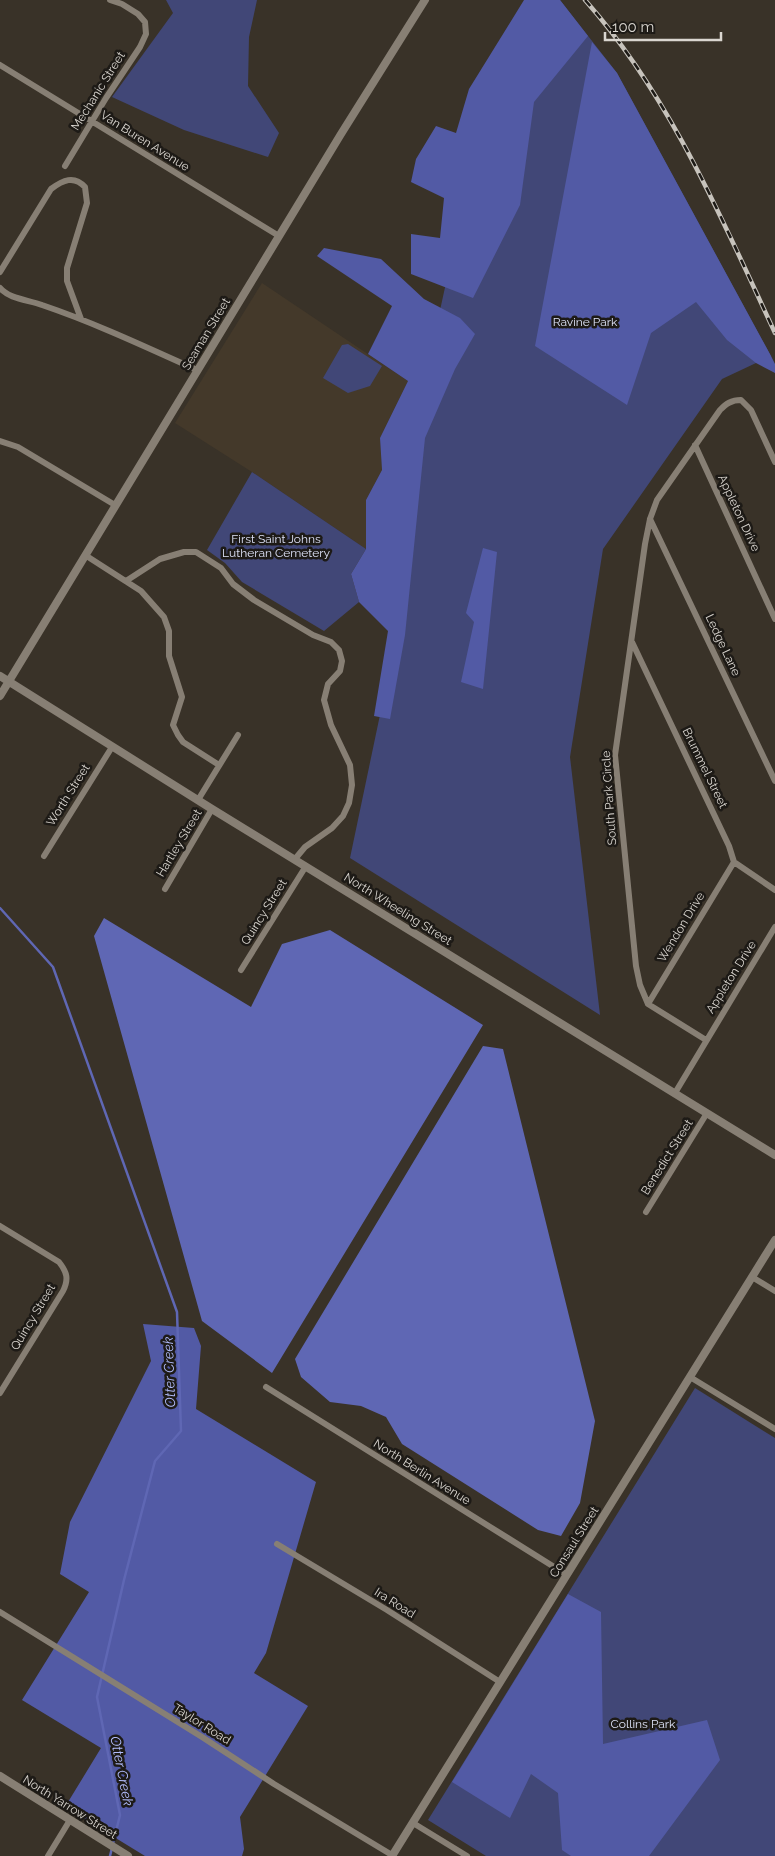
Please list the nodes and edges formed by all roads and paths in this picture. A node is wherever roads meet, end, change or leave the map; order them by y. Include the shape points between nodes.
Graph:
1 (110, 0) edge
2 (425, 0) edge
3 (0, 65) edge
4 (92, 122) junction
5 (65, 166) dead end
6 (279, 236) junction
7 (0, 272) edge
8 (0, 288) edge
9 (81, 319) junction
10 (198, 370) junction
11 (0, 441) edge
12 (695, 445) junction
13 (775, 462) edge
14 (115, 505) junction
15 (650, 519) junction
16 (85, 555) junction
17 (126, 580) junction
18 (775, 619) edge
19 (631, 641) junction
20 (0, 676) edge
21 (9, 682) junction
22 (0, 696) edge
23 (238, 735) dead end
24 (112, 747) junction
25 (219, 765) junction
26 (775, 781) edge
27 (198, 800) junction
28 (212, 809) junction
29 (44, 856) dead end
30 (295, 859) junction
31 (734, 862) junction
32 (306, 866) junction
33 (165, 889) dead end
34 (775, 890) edge
35 (775, 927) edge
36 (242, 970) dead end
37 (648, 1004) junction
38 (706, 1040) junction
39 (675, 1093) junction
40 (707, 1113) junction
41 (775, 1155) edge
42 (646, 1212) dead end
43 (0, 1226) edge
44 (775, 1240) edge
45 (752, 1277) junction
46 (775, 1291) edge
47 (690, 1376) junction
48 (266, 1387) dead end
49 (0, 1393) edge
50 (775, 1429) edge
51 (276, 1544) dead end
52 (567, 1575) junction
53 (0, 1612) edge
54 (500, 1682) junction
55 (0, 1776) edge
56 (70, 1820) junction
57 (412, 1823) junction
58 (48, 1856) edge
59 (128, 1856) edge
60 (392, 1856) edge
61 (467, 1856) edge

1 - 4 street, Mechanic Street via 138,14 145,22 146,34
2 - 6 street, Seaman Street
3 - 4 street, Van Buren Avenue
4 - 5 street, Mechanic Street
4 - 6 street, Van Buren Avenue
6 - 10 street, Seaman Street
7 - 9 street via 51,189 62,181 81,182 86,186 87,202 67,268 67,281
8 - 9 street via 10,295
9 - 10 street
10 - 14 street, Seaman Street
11 - 14 street via 18,447
12 - 13 street, South Park Circle via 726,403 741,400 750,410
12 - 15 street, South Park Circle via 657,500
12 - 18 street, Appleton Drive
14 - 16 street, Seaman Street
15 - 19 street, South Park Circle
15 - 26 street, Ledge Lane
16 - 17 street
16 - 21 street, Seaman Street
17 - 25 street via 141,591 164,617 169,631 169,656 182,697 173,725 178,735 183,742
17 - 30 street via 160,559 196,552 220,568 233,584 254,600 331,642 339,650 340,671 328,684 324,700 331,725 350,765 352,785 349,803 338,822 305,847
19 - 31 street, Brummel Street
19 - 37 street, South Park Circle via 614,756 636,966
20 - 21 street, North Wheeling Street
21 - 22 street, Seaman Street
21 - 24 street, North Wheeling Street
23 - 25 street
24 - 27 street, North Wheeling Street
24 - 29 street, Worth Street
25 - 27 street
27 - 28 street, North Wheeling Street
28 - 30 street, North Wheeling Street
28 - 33 street, Hartley Street
30 - 32 street, North Wheeling Street
31 - 34 street
31 - 37 street, Wendon Drive
32 - 36 street, Quincy Street
32 - 39 street, North Wheeling Street
35 - 38 street, Appleton Drive
37 - 38 street
38 - 39 street, Appleton Drive
39 - 40 street, North Wheeling Street
40 - 41 street, North Wheeling Street
40 - 42 street, Benedict Street
43 - 49 street, Quincy Street via 59,1262 67,1278 63,1291
44 - 45 street, Consaul Street
45 - 46 street
45 - 47 street, Consaul Street
47 - 50 street
47 - 52 street, Consaul Street
48 - 52 street, North Berlin Avenue
51 - 54 street, Ira Road
52 - 54 street, Consaul Street
53 - 60 street, Taylor Road
54 - 57 street, Consaul Street
55 - 56 street, North Yarrow Street
56 - 58 street
56 - 59 street, North Yarrow Street
57 - 60 street, Consaul Street
57 - 61 street

